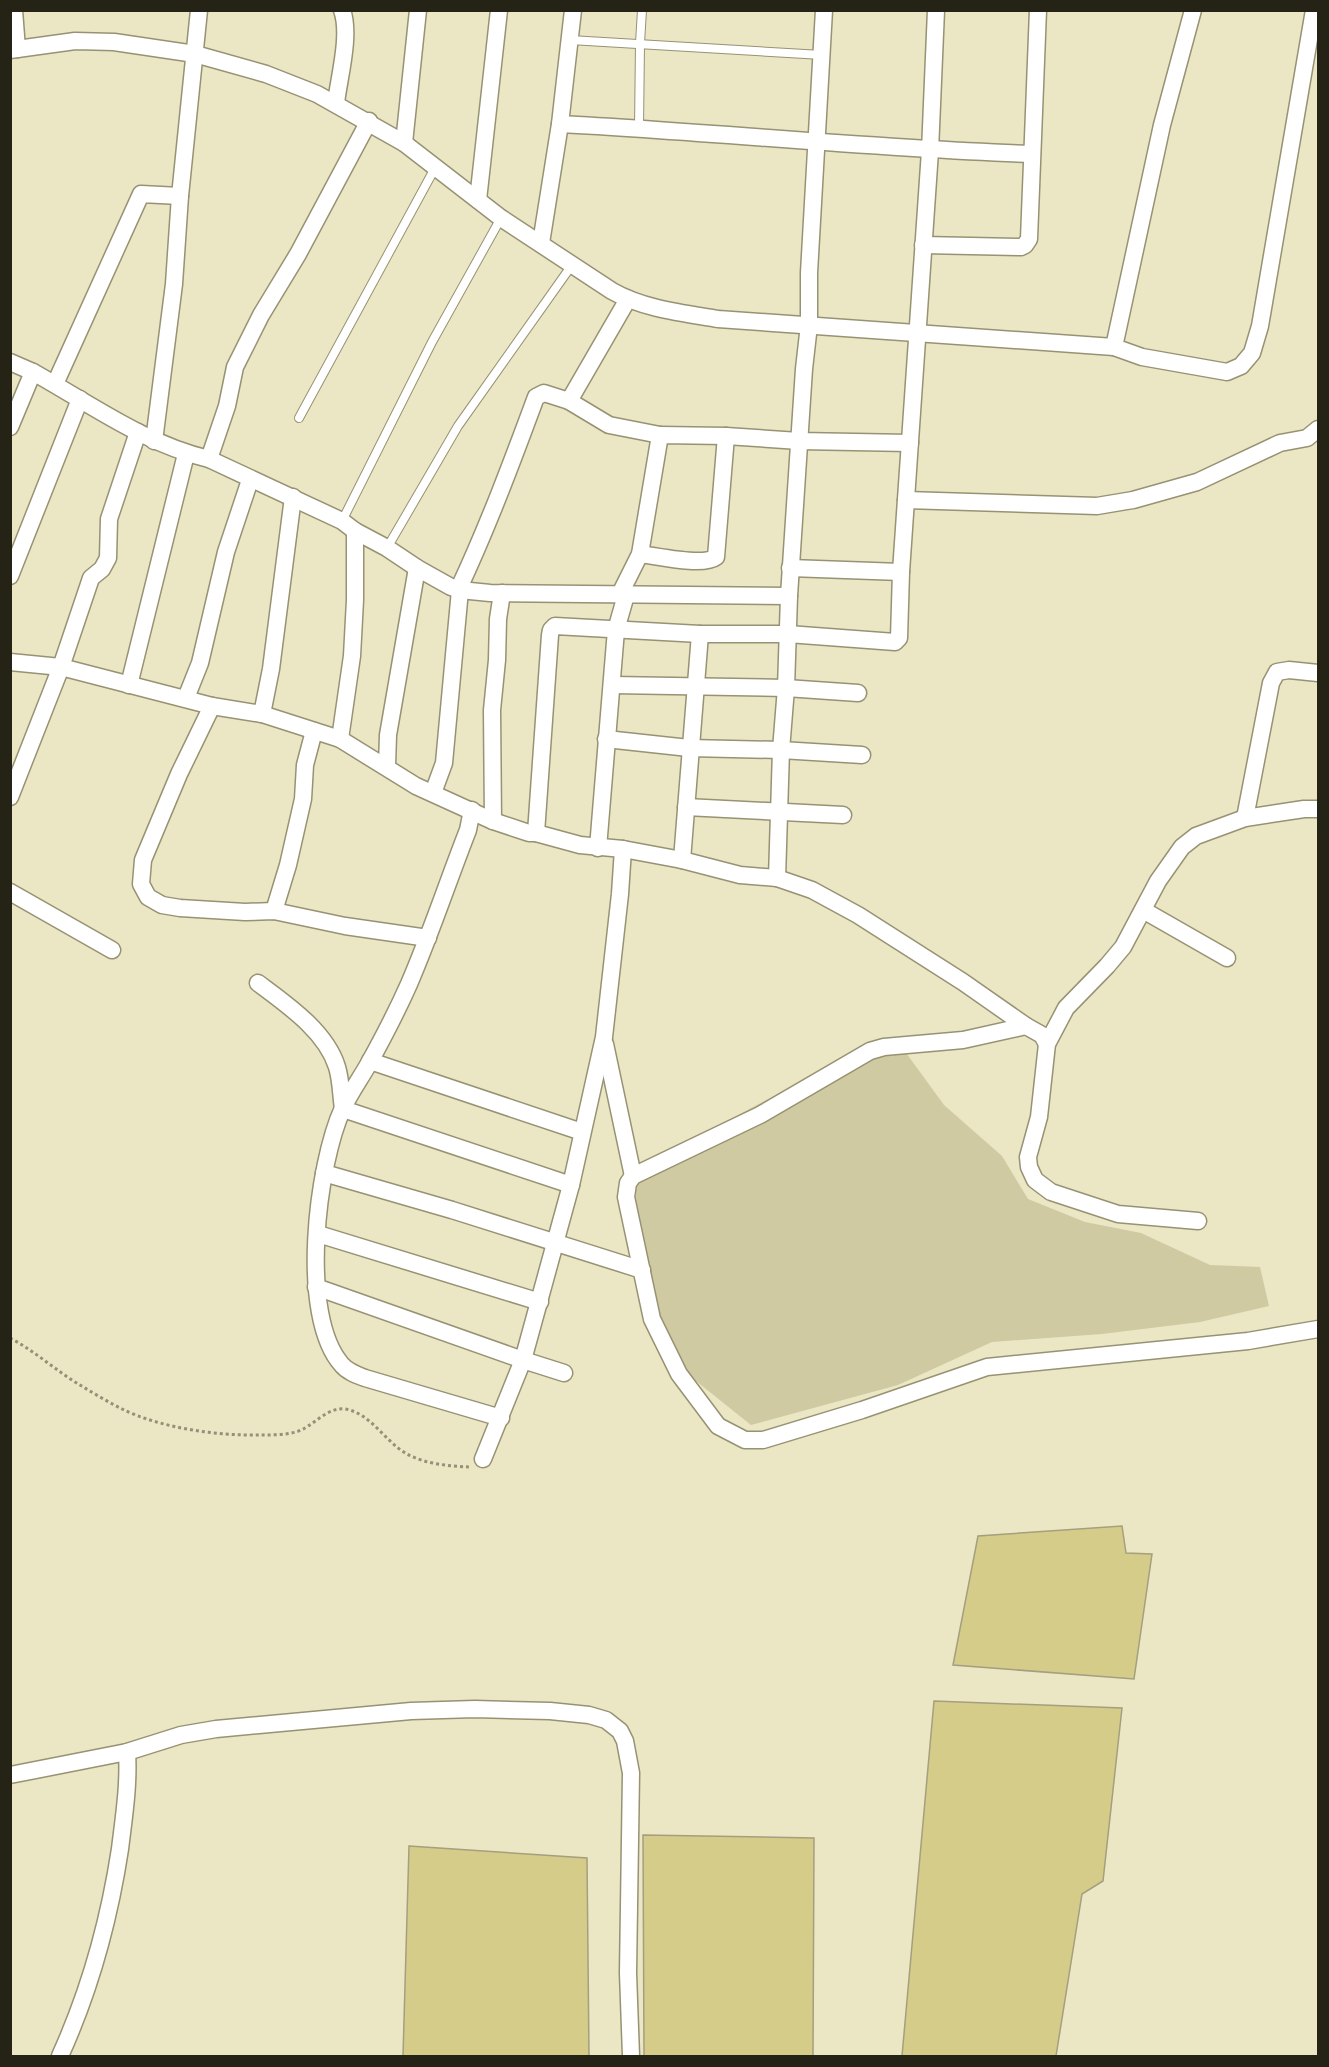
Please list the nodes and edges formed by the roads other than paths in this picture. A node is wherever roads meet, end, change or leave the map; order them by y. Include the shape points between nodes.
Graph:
1 (14, 10) edge
2 (199, 10) edge
3 (342, 10) edge
4 (418, 10) edge
5 (499, 10) edge
6 (573, 10) edge
7 (642, 10) edge
8 (824, 10) edge
9 (936, 10) edge
10 (1038, 10) edge
11 (1193, 10) edge
12 (1314, 10) edge
13 (570, 40) junction
14 (640, 43) junction
15 (14, 50) edge
16 (195, 54) junction
17 (822, 55) junction
18 (336, 103) junction
19 (369, 121) junction
20 (560, 124) junction
21 (639, 128) junction
22 (816, 142) junction
23 (405, 143) junction
24 (930, 151) junction
25 (1032, 154) junction
26 (435, 168) junction
27 (180, 196) junction
28 (478, 200) junction
29 (501, 218) junction
30 (541, 243) junction
31 (923, 245) junction
32 (572, 265) junction
33 (628, 299) junction
34 (809, 325) junction
35 (918, 333) junction
36 (1114, 347) junction
37 (10, 362) edge
38 (33, 372) junction
39 (55, 384) junction
40 (80, 399) junction
41 (569, 401) junction
42 (299, 418) dead end
43 (10, 427) edge
44 (1318, 429) edge
45 (138, 432) junction
46 (660, 435) junction
47 (726, 436) junction
48 (154, 441) junction
49 (799, 441) junction
50 (910, 443) junction
51 (186, 454) junction
52 (209, 459) junction
53 (250, 480) junction
54 (293, 497) junction
55 (906, 500) junction
56 (348, 526) junction
57 (387, 548) junction
58 (640, 554) junction
59 (417, 568) junction
60 (790, 568) junction
61 (901, 572) junction
62 (10, 576) edge
63 (459, 589) junction
64 (502, 593) junction
65 (623, 594) junction
66 (789, 596) junction
67 (616, 630) junction
68 (700, 634) junction
69 (788, 634) junction
70 (10, 662) edge
71 (61, 667) junction
72 (1318, 674) edge
73 (129, 685) junction
74 (612, 685) junction
75 (694, 687) junction
76 (786, 688) junction
77 (858, 693) dead end
78 (186, 698) junction
79 (212, 706) junction
80 (262, 714) junction
81 (314, 731) junction
82 (340, 739) junction
83 (606, 739) junction
84 (690, 748) junction
85 (781, 750) junction
86 (861, 754) dead end
87 (387, 766) junction
88 (433, 793) junction
89 (10, 797) edge
90 (686, 807) junction
91 (1318, 809) edge
92 (472, 810) junction
93 (779, 813) junction
94 (843, 815) dead end
95 (1245, 818) junction
96 (492, 821) junction
97 (536, 833) junction
98 (598, 848) junction
99 (623, 849) junction
100 (682, 860) junction
101 (777, 878) junction
102 (10, 892) edge
103 (1143, 910) junction
104 (274, 911) junction
105 (428, 938) junction
106 (112, 950) dead end
107 (1227, 958) dead end
108 (258, 983) dead end
109 (1026, 1026) junction
110 (604, 1037) junction
111 (1047, 1044) junction
112 (370, 1061) junction
113 (343, 1109) junction
114 (582, 1132) junction
115 (324, 1173) junction
116 (633, 1176) junction
117 (571, 1185) junction
118 (1198, 1221) dead end
119 (318, 1234) junction
120 (556, 1243) junction
121 (642, 1270) junction
122 (316, 1287) junction
123 (540, 1302) junction
124 (1318, 1329) edge
125 (523, 1360) junction
126 (564, 1373) dead end
127 (501, 1418) junction
128 (483, 1459) road end
129 (127, 1752) junction
130 (10, 1775) edge
131 (60, 2056) edge
132 (631, 2056) edge

1 - 15 street
2 - 16 street
3 - 18 street via 346,24
4 - 23 street
5 - 28 street
6 - 13 street
7 - 14 lane
8 - 17 street
9 - 24 street
10 - 25 street
11 - 36 street via 1162,125
12 - 36 street via 1260,326 1252,353 1240,366 1227,372 1142,357
13 - 14 lane
13 - 20 street
14 - 17 lane
14 - 21 lane
15 - 16 street via 75,42 114,42
16 - 18 street via 266,74
16 - 27 street
17 - 22 street
18 - 19 street
19 - 23 street
19 - 52 street via 236,367 228,406
20 - 21 street
20 - 30 street
21 - 22 street
22 - 24 street
22 - 34 street
23 - 26 street
24 - 25 street
24 - 31 street
25 - 31 street via 1029,239 1025,245
26 - 28 street
26 - 42 lane
27 - 39 street via 141,194
27 - 48 street via 174,284
28 - 29 street
29 - 30 street
29 - 56 lane via 432,342
30 - 32 street
31 - 35 street
32 - 33 street
32 - 57 lane via 458,426
33 - 34 street via 718,319
33 - 41 street
34 - 35 street
34 - 49 street
35 - 36 street
35 - 50 street
37 - 38 street
38 - 39 street
38 - 43 street
39 - 40 street
40 - 45 street
40 - 62 street
41 - 46 street via 609,425
41 - 63 street via 544,393 536,397
44 - 55 street via 1307,438 1280,443 1197,482 1132,500 1097,506
45 - 48 street
45 - 71 street via 109,519 108,558 91,578
46 - 47 street
46 - 58 street
47 - 49 street
47 - 58 street via 716,557 689,560
48 - 51 street
49 - 50 street
49 - 60 street
50 - 55 street
51 - 52 street
51 - 73 street
52 - 53 street
53 - 54 street
53 - 78 street via 226,552 200,663
54 - 56 street
54 - 80 street
55 - 61 street
56 - 57 street
56 - 82 street via 355,600 352,656
57 - 59 street
58 - 65 street
59 - 63 street
59 - 87 street via 388,735
60 - 61 street
60 - 66 street
61 - 69 street via 900,638 895,642
63 - 64 street
63 - 88 street via 444,763
64 - 65 street
64 - 96 street via 492,710
65 - 66 street
65 - 67 street
66 - 69 street
67 - 68 street
67 - 74 street
67 - 97 street via 555,626 551,630
68 - 69 street
68 - 75 street
69 - 76 street
70 - 71 street
71 - 73 street
71 - 89 street
72 - 95 street via 1277,672 1270,683
73 - 78 street
74 - 75 street
74 - 83 street
75 - 76 street
75 - 84 street
76 - 77 street
76 - 85 street
78 - 79 street
79 - 80 street
79 - 104 street via 147,847 141,884 148,897 162,905
80 - 81 street
81 - 82 street
81 - 104 street via 305,765 303,799
82 - 87 street
83 - 84 street
83 - 98 street
84 - 85 street
84 - 90 street
85 - 86 street
85 - 93 street
87 - 88 street
88 - 92 street
90 - 93 street
90 - 100 street
91 - 95 street
92 - 96 street
92 - 105 street
93 - 94 street
93 - 101 street
95 - 103 street via 1196,836 1182,847 1158,880
96 - 97 street
97 - 98 street
98 - 99 street
99 - 100 street
99 - 110 street
100 - 101 street via 740,875
101 - 109 street via 812,890 858,915
102 - 106 street
103 - 107 street
103 - 111 street via 1123,947 1066,1008
104 - 105 street
105 - 112 street via 400,1005
108 - 113 street via 300,1017 325,1044 337,1067
109 - 111 street via 1042,1035
109 - 116 street via 963,1040 870,1051 760,1115
110 - 114 street
110 - 116 street
111 - 118 street via 1039,1117 1028,1157 1035,1180 1050,1192 1118,1215
112 - 113 street
112 - 114 street
113 - 115 street
113 - 117 street
114 - 117 street
115 - 119 street
115 - 120 street
116 - 121 street via 626,1197
117 - 120 street
119 - 122 street
119 - 123 street
120 - 121 street
120 - 123 street
121 - 124 street via 652,1319 679,1374 718,1426 745,1440 763,1440 987,1367 1248,1341
122 - 125 street
122 - 127 street via 327,1339 341,1365 365,1378
123 - 125 street
125 - 126 street
125 - 127 street
127 - 128 street
129 - 130 street
129 - 131 street via 128,1788 109,1910 86,1991
129 - 132 street via 216,1729 421,1711 530,1710 606,1720 620,1731 625,1741 631,1773

